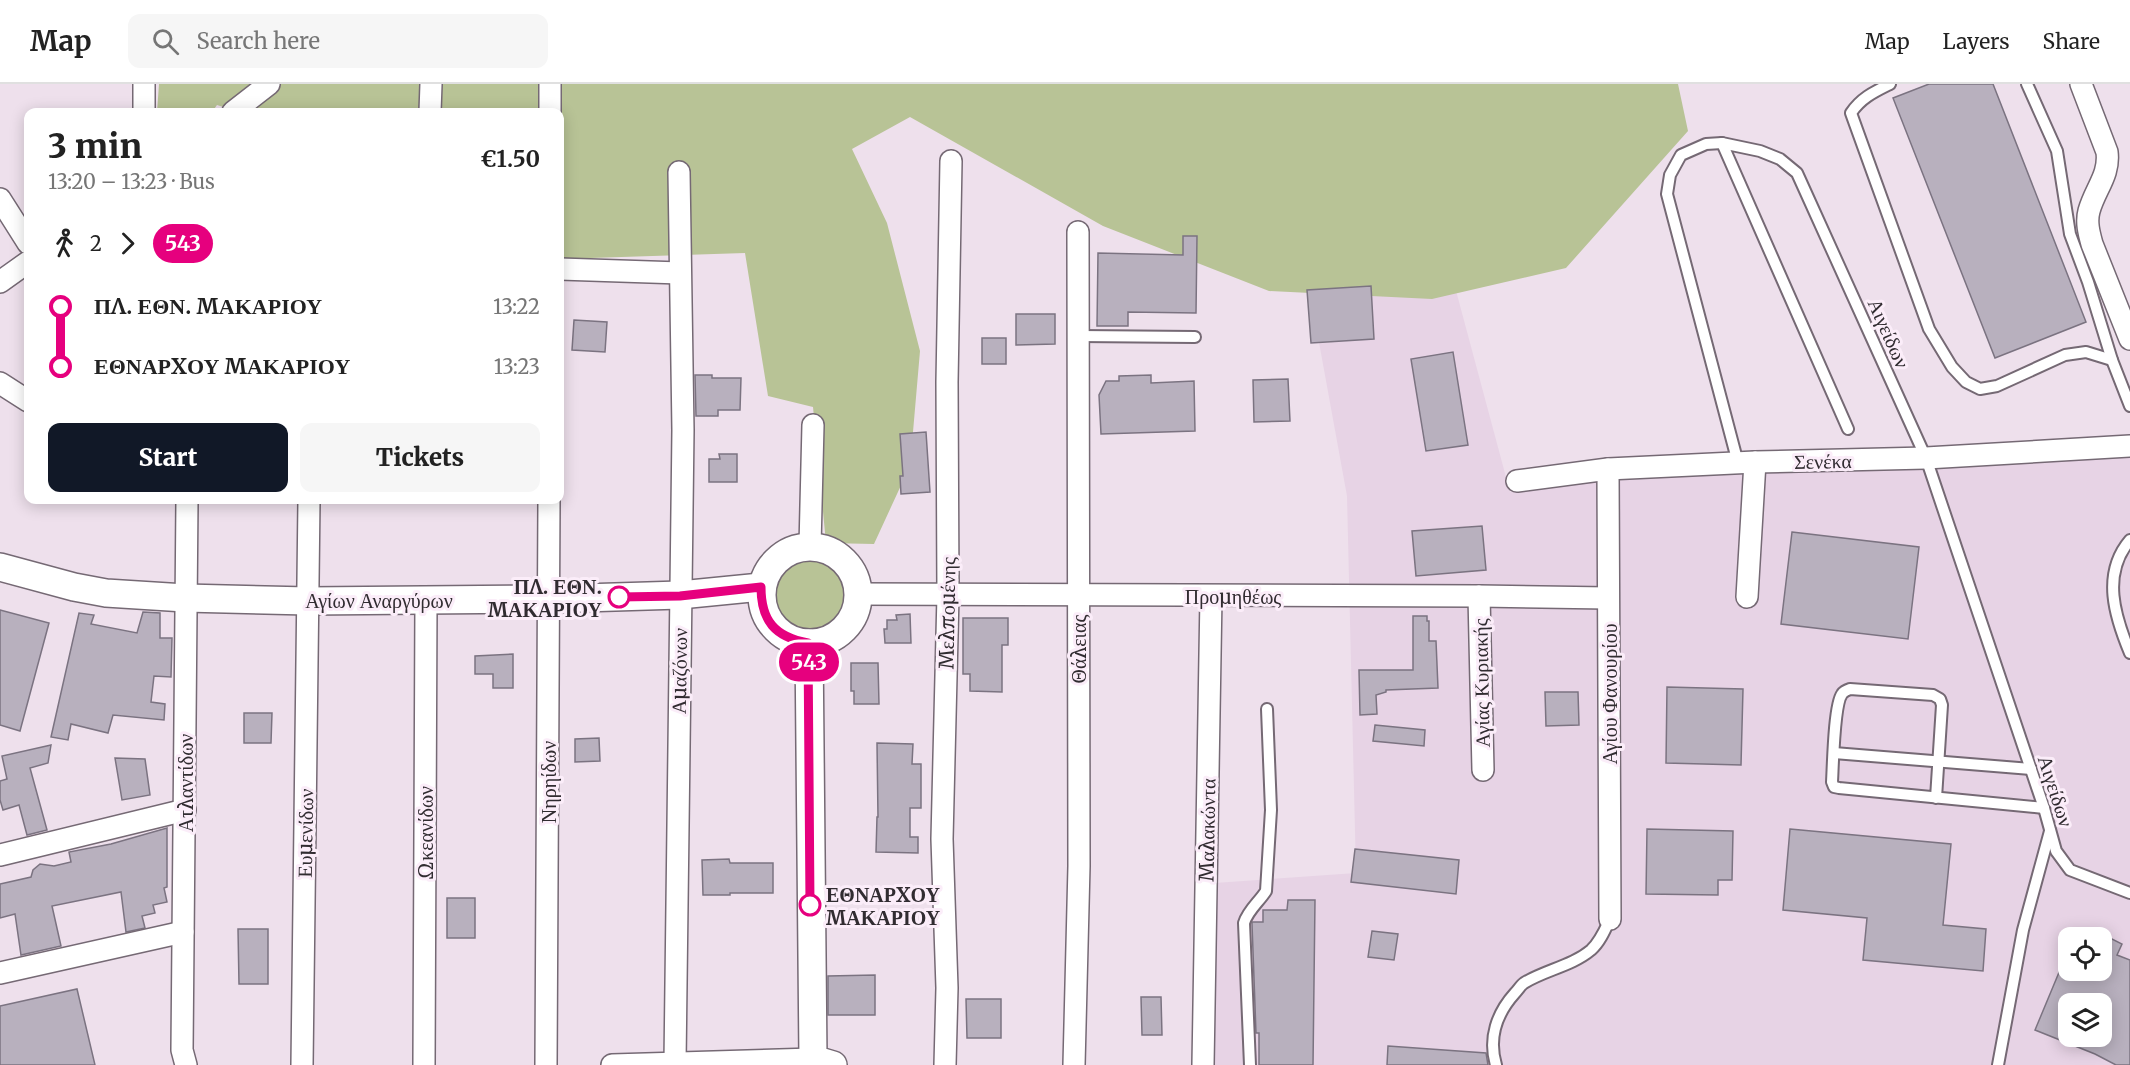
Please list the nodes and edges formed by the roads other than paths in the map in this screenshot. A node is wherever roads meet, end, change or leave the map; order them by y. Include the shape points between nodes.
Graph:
1 (144, 84) edge
2 (269, 84) edge
3 (431, 84) edge
4 (550, 84) edge
5 (1890, 84) edge
6 (2027, 84) edge
7 (2081, 84) edge
8 (144, 108) edge
9 (237, 108) edge
10 (430, 108) edge
11 (550, 108) edge
12 (1722, 143) junction
13 (951, 161) dead end
14 (679, 172) dead end
15 (0, 199) edge
16 (1078, 232) dead end
17 (24, 237) edge
18 (24, 265) edge
19 (564, 269) edge
20 (681, 273) junction
21 (0, 282) edge
22 (1079, 336) junction
23 (1195, 337) dead end
24 (2130, 339) edge
25 (2112, 360) junction
26 (0, 383) edge
27 (24, 398) edge
28 (2130, 406) edge
29 (813, 425) dead end
30 (1848, 429) dead end
31 (2130, 446) edge
32 (1926, 458) junction
33 (1746, 463) junction
34 (1608, 469) junction
35 (1517, 481) dead end
36 (186, 504) edge
37 (309, 504) edge
38 (549, 504) edge
39 (2130, 540) edge
40 (810, 546) junction
41 (0, 567) edge
42 (761, 587) junction
43 (858, 594) junction
44 (948, 595) junction
45 (1078, 595) junction
46 (680, 596) junction
47 (1211, 596) junction
48 (1479, 596) junction
49 (1747, 597) dead end
50 (185, 598) junction
51 (1608, 598) junction
52 (550, 599) junction
53 (308, 601) junction
54 (426, 601) junction
55 (808, 643) junction
56 (2130, 653) edge
57 (1267, 709) dead end
58 (1834, 753) junction
59 (1939, 762) junction
60 (2031, 769) junction
61 (1483, 770) dead end
62 (1936, 798) junction
63 (2044, 808) junction
64 (185, 810) junction
65 (2050, 831) junction
66 (0, 855) edge
67 (2130, 893) edge
68 (1610, 919) joint
69 (183, 932) junction
70 (0, 973) edge
71 (823, 1062) edge
72 (675, 1063) junction
73 (186, 1065) edge
74 (302, 1065) edge
75 (424, 1065) edge
76 (546, 1065) edge
77 (612, 1065) edge
78 (945, 1065) edge
79 (1074, 1065) edge
80 (1203, 1065) edge
81 (1250, 1065) edge
82 (1496, 1065) edge
83 (1998, 1065) edge

1 - 8 street
2 - 9 street
3 - 10 street
4 - 11 street
5 - 25 lane via 1864,98 1851,113 1929,329 1952,367 1966,382 1980,389 1997,386 2065,355 2086,352
6 - 25 lane via 2058,151 2070,234
7 - 24 street via 2108,160 2106,174 2089,211 2088,228
12 - 30 lane
12 - 32 lane, Αιγείδων via 1760,151 1780,159 1797,173
12 - 33 lane, Αιγείδων via 1706,144 1681,154 1670,175 1667,194
13 - 44 street, Μελπομένης
14 - 20 street, Αμαζόνων
15 - 17 street
16 - 22 street, Θάλειας
18 - 21 street
19 - 20 street
20 - 46 street, Αμαζόνων
22 - 23 lane
22 - 45 street, Θάλειας
25 - 28 lane
26 - 27 street
29 - 40 street
31 - 32 street, Σενέκα
32 - 33 street, Σενέκα
32 - 60 lane, Αιγείδων
33 - 34 street, Σενέκα
33 - 49 street
34 - 35 street, Σενέκα
34 - 51 street, Αγίου Φανουρίου
36 - 50 street, Ατλαντίδων
37 - 53 street, Ευμενίδων
38 - 52 street, Νηρηίδων
39 - 56 lane via 2122,549 2112,595
40 - 42 street via 777,558
40 - 43 street via 836,554 848,565
41 - 50 street, Αγίων Αναργύρων via 74,588
42 - 46 street, Αγίων Αναργύρων
42 - 55 street via 761,603 777,631 790,640
43 - 44 street, Προμηθέως
43 - 55 street via 856,610 837,635
44 - 45 street, Προμηθέως
44 - 78 street, Μελπομένης via 942,839 947,988
45 - 47 street, Προμηθέως
45 - 79 street, Θάλειας via 1079,866
46 - 52 street, Αγίων Αναργύρων
46 - 72 street, Αμαζόνων
47 - 48 street, Προμηθέως
47 - 80 street, Μαλακώντα
48 - 51 street, Προμηθέως
48 - 61 street, Αγίας Κυριακής
50 - 53 street, Αγίων Αναργύρων
50 - 64 street, Ατλαντίδων
51 - 68 street, Αγίου Φανουρίου
52 - 54 street, Αγίων Αναργύρων
52 - 76 street, Νηρηίδων
53 - 54 street, Αγίων Αναργύρων
53 - 74 street, Ευμενίδων
54 - 75 street, Ωκεανίδων
55 - 71 street
57 - 81 lane via 1271,810 1266,891 1244,922
58 - 59 lane
58 - 59 lane via 1840,696 1844,692 1850,689 1933,695 1942,705
58 - 62 lane via 1834,787
59 - 60 lane
59 - 62 lane
60 - 63 lane, Αιγείδων
62 - 63 lane
63 - 65 lane, Αιγείδων
64 - 66 street
64 - 69 street, Ατλαντίδων
65 - 67 lane, Αιγείδων via 2056,851 2070,870
65 - 83 lane via 2023,930
68 - 82 lane via 1591,950 1523,984 1509,999 1499,1014 1493,1036
69 - 70 street
69 - 73 street, Ατλαντίδων via 182,1050
71 - 72 street
72 - 77 street

